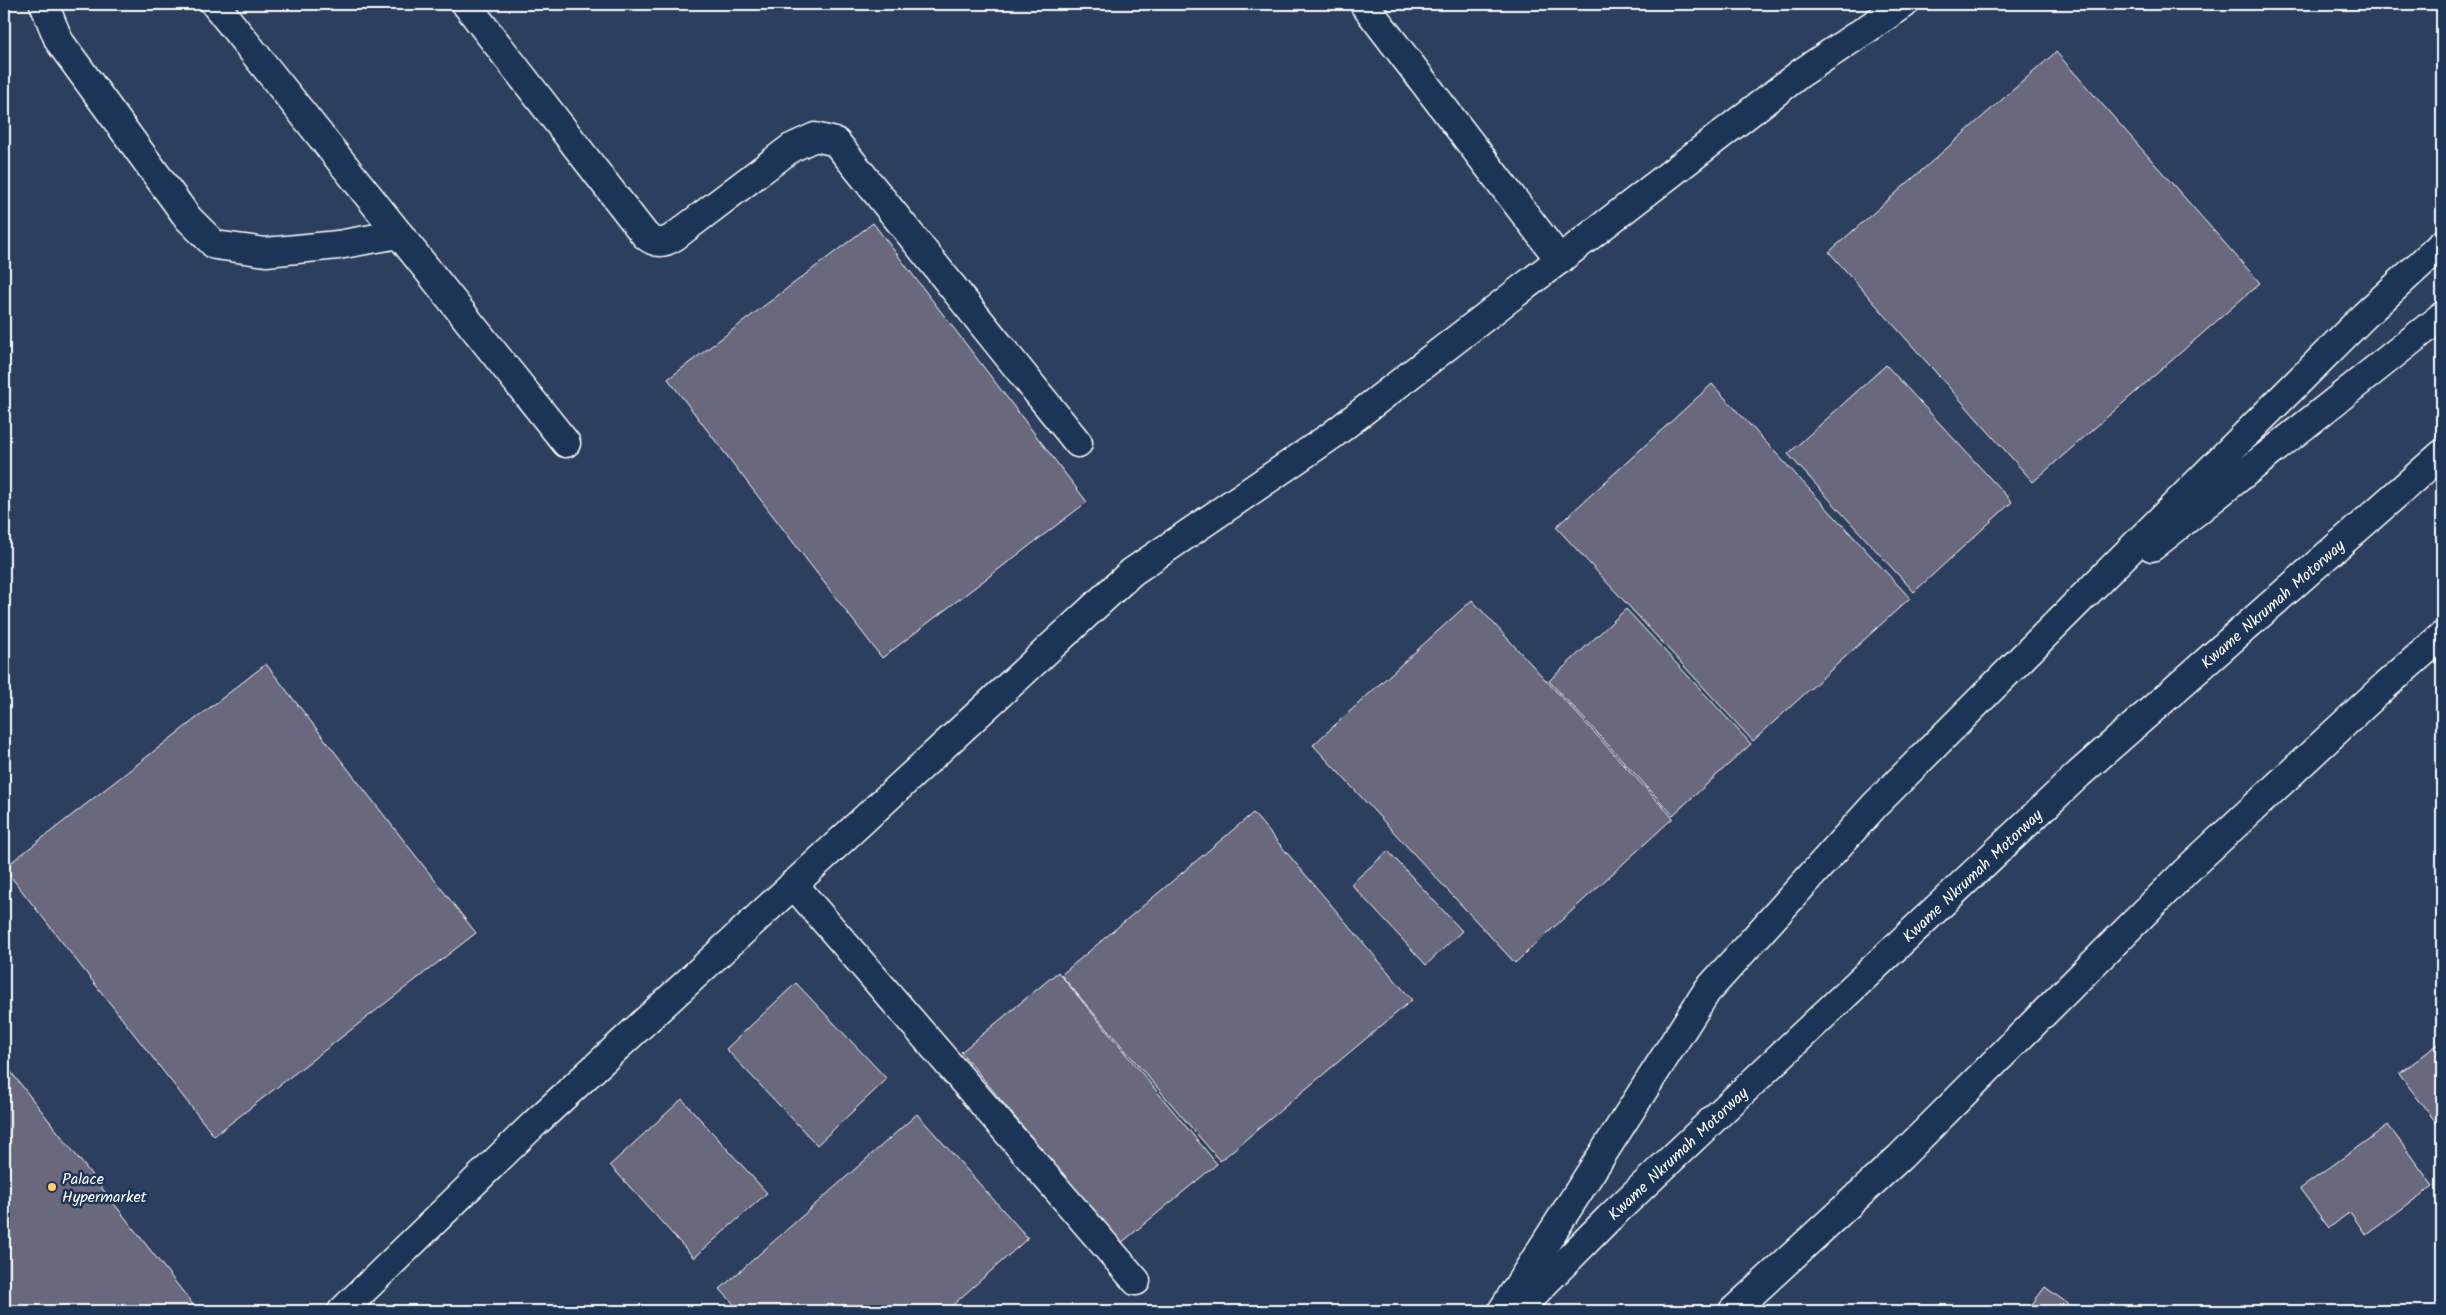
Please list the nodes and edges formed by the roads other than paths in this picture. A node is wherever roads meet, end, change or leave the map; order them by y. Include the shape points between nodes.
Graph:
1 (44, 4) edge
2 (215, 4) edge
3 (466, 4) edge
4 (1364, 4) edge
5 (1904, 4) edge
6 (399, 234) junction
7 (2442, 244) edge
8 (1560, 260) junction
9 (2442, 316) edge
10 (566, 443) dead end
11 (1078, 443) dead end
12 (2442, 454) edge
13 (2045, 632) junction
14 (2442, 636) edge
15 (794, 884) junction
16 (1136, 1281) dead end
17 (342, 1311) edge
18 (1502, 1311) edge
19 (1517, 1311) edge
20 (1734, 1311) edge

1 - 6 main road via 59,41 188,218 214,245 266,252 338,245
2 - 6 main road
3 - 11 main road via 644,235 653,242 665,243 674,237 791,148 815,137 836,142
4 - 8 main road
5 - 8 main road via 1801,73
6 - 10 main road
7 - 13 main road via 2365,315
8 - 15 main road via 1331,436 1132,572
9 - 13 main road
12 - 19 main road, Kwame Nkrumah Motorway via 2079,774 1609,1218
13 - 18 main road via 1875,805 1706,991
14 - 20 main road via 2192,864 1900,1157
15 - 16 main road
15 - 17 main road via 534,1124

